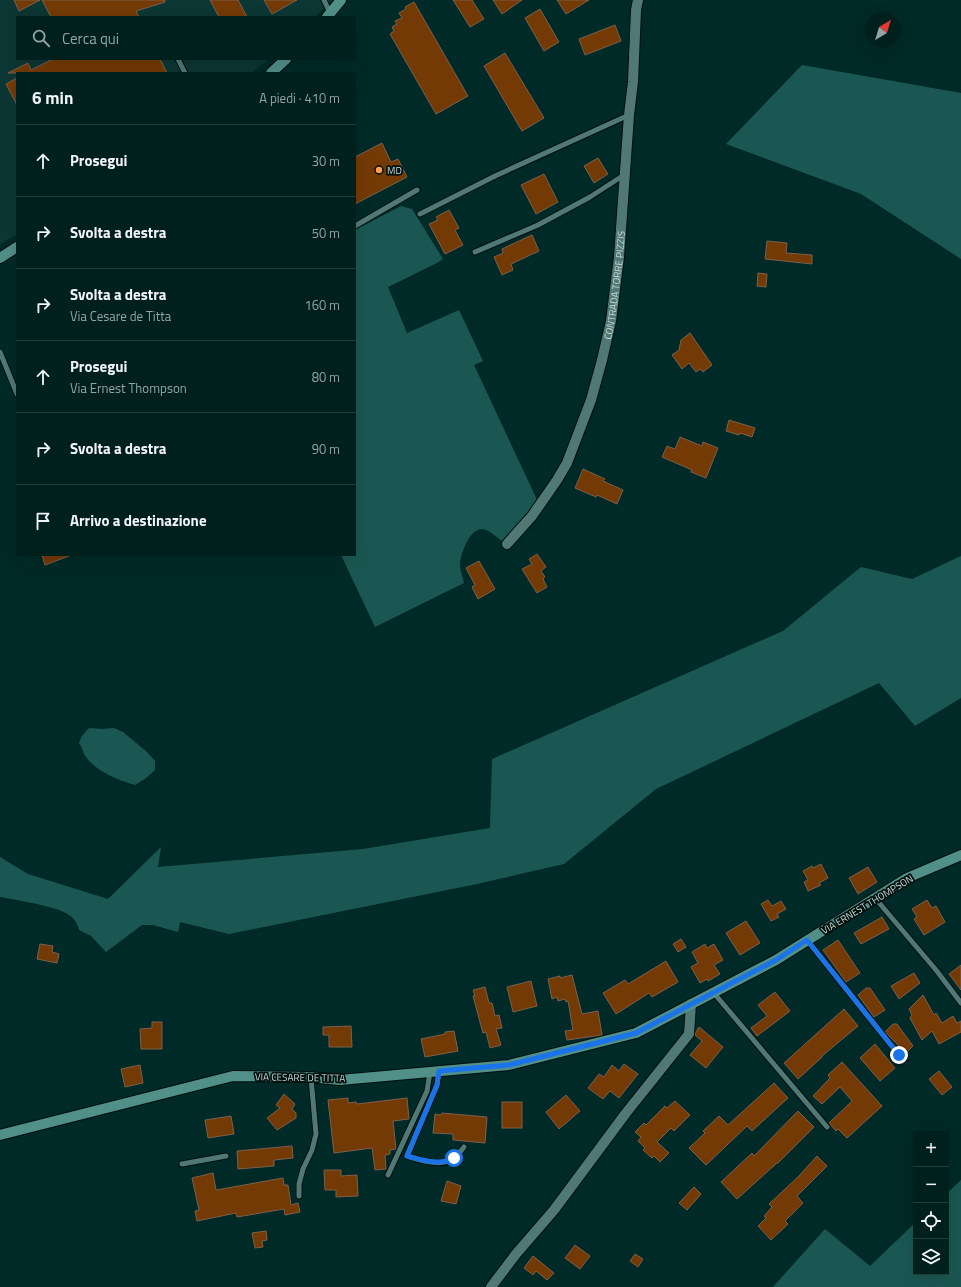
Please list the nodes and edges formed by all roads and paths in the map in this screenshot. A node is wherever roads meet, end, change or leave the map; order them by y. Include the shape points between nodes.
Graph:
1 (324, 0) edge
2 (341, 0) edge
3 (638, 0) edge
4 (329, 15) edge
5 (178, 60) edge
6 (285, 60) edge
7 (184, 72) edge
8 (272, 72) edge
9 (629, 115) junction
10 (625, 174) junction
11 (417, 190) dead end
12 (420, 214) dead end
13 (356, 225) edge
14 (16, 247) edge
15 (475, 252) dead end
16 (0, 258) edge
17 (0, 352) edge
18 (16, 392) edge
19 (507, 544) dead end
20 (961, 855) edge
21 (875, 898) junction
22 (807, 940) junction
23 (713, 992) junction
24 (961, 1003) edge
25 (691, 1004) junction
26 (899, 1055) dead end
27 (434, 1072) junction
28 (311, 1078) junction
29 (827, 1127) dead end
30 (0, 1135) edge
31 (464, 1147) dead end
32 (226, 1156) dead end
33 (182, 1164) dead end
34 (388, 1175) dead end
35 (299, 1196) dead end
36 (491, 1287) edge

1 - 4 lane
2 - 4 street
3 - 9 street, CONTRADA TORRE PIZZIS
5 - 7 lane
6 - 8 street
9 - 10 street, CONTRADA TORRE PIZZIS
9 - 12 lane via 495,176
10 - 15 lane via 590,197 538,225
10 - 19 street, CONTRADA TORRE PIZZIS via 611,320 591,400 567,462 557,480 532,516
11 - 13 lane
14 - 16 street
17 - 18 lane
20 - 21 street, VIA ERNEST THOMPSON via 907,878
21 - 22 street, VIA ERNEST THOMPSON
21 - 24 lane
22 - 23 street, VIA ERNEST THOMPSON via 776,960
22 - 26 lane
23 - 25 street, VIA ERNEST THOMPSON
23 - 29 lane
25 - 27 street, VIA CESARE DE TITTA via 636,1033 509,1065
25 - 36 street via 688,1034 554,1210
27 - 28 street, VIA CESARE DE TITTA via 340,1080
27 - 31 lane via 437,1085 407,1156 447,1162
27 - 34 lane
28 - 30 street, VIA CESARE DE TITTA via 233,1076
28 - 35 lane via 316,1134 303,1169
32 - 33 lane

